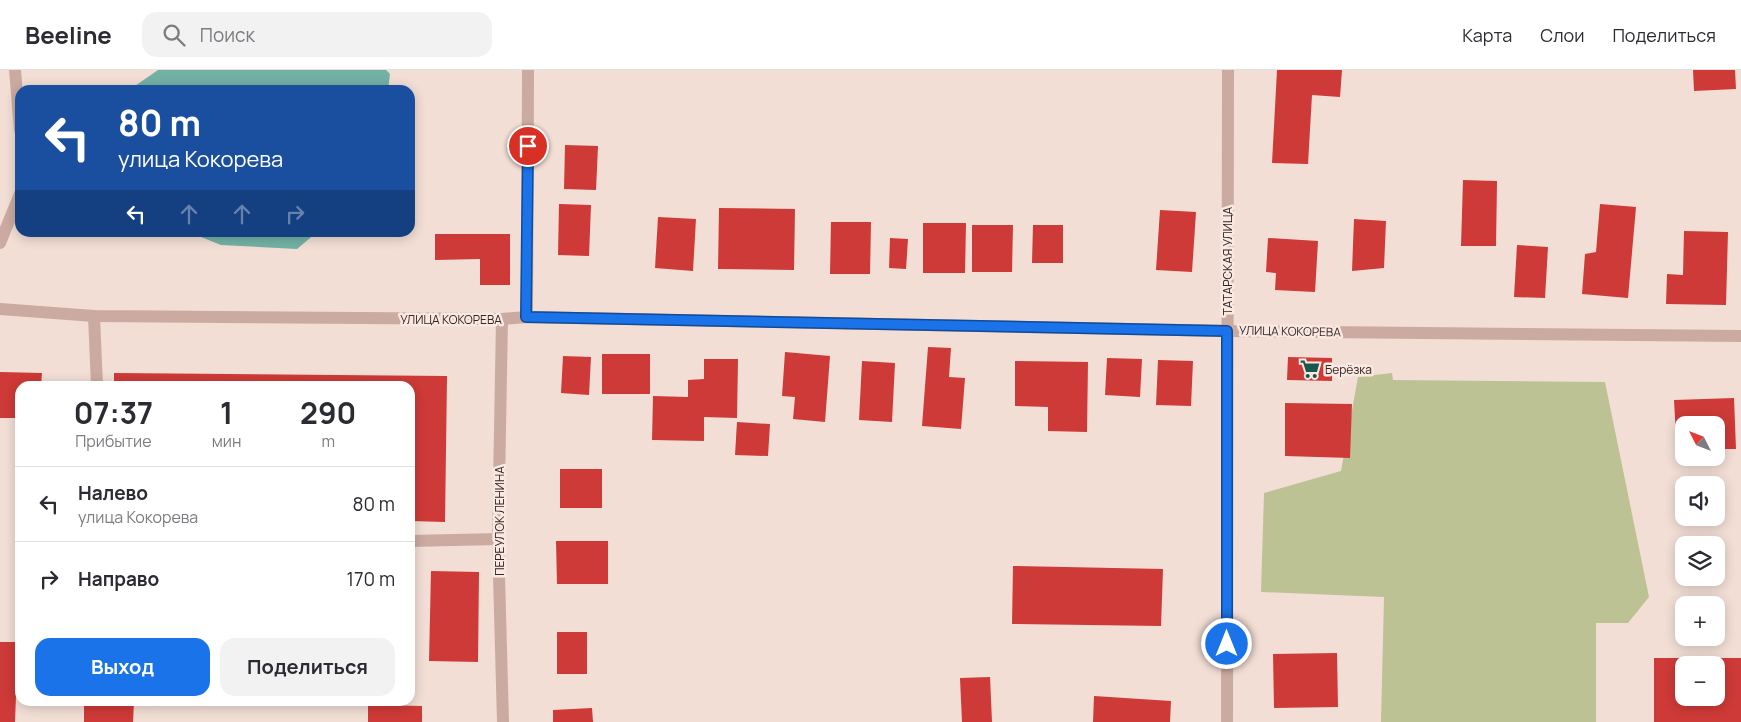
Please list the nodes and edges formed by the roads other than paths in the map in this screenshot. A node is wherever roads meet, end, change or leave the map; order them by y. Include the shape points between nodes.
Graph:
1 (15, 70) edge
2 (528, 70) edge
3 (1228, 70) edge
4 (16, 85) edge
5 (15, 206) edge
6 (0, 243) edge
7 (0, 309) edge
8 (94, 316) junction
9 (526, 317) junction
10 (502, 319) junction
11 (1227, 331) junction
12 (1741, 336) edge
13 (97, 381) edge
14 (498, 539) junction
15 (415, 541) edge
16 (503, 722) edge
17 (1227, 722) edge

1 - 4 street
2 - 9 street
3 - 11 street, ТАТАРСКАЯ УЛИЦА
5 - 6 street
7 - 8 street, УЛИЦА КОКОРЕВА
8 - 10 street, УЛИЦА КОКОРЕВА
8 - 13 street
9 - 10 street, УЛИЦА КОКОРЕВА
9 - 11 street, УЛИЦА КОКОРЕВА
10 - 14 street, ПЕРЕУЛОК ЛЕНИНА
11 - 12 street, УЛИЦА КОКОРЕВА
11 - 17 street, ТАТАРСКАЯ УЛИЦА
14 - 15 street
14 - 16 street, ПЕРЕУЛОК ЛЕНИНА

